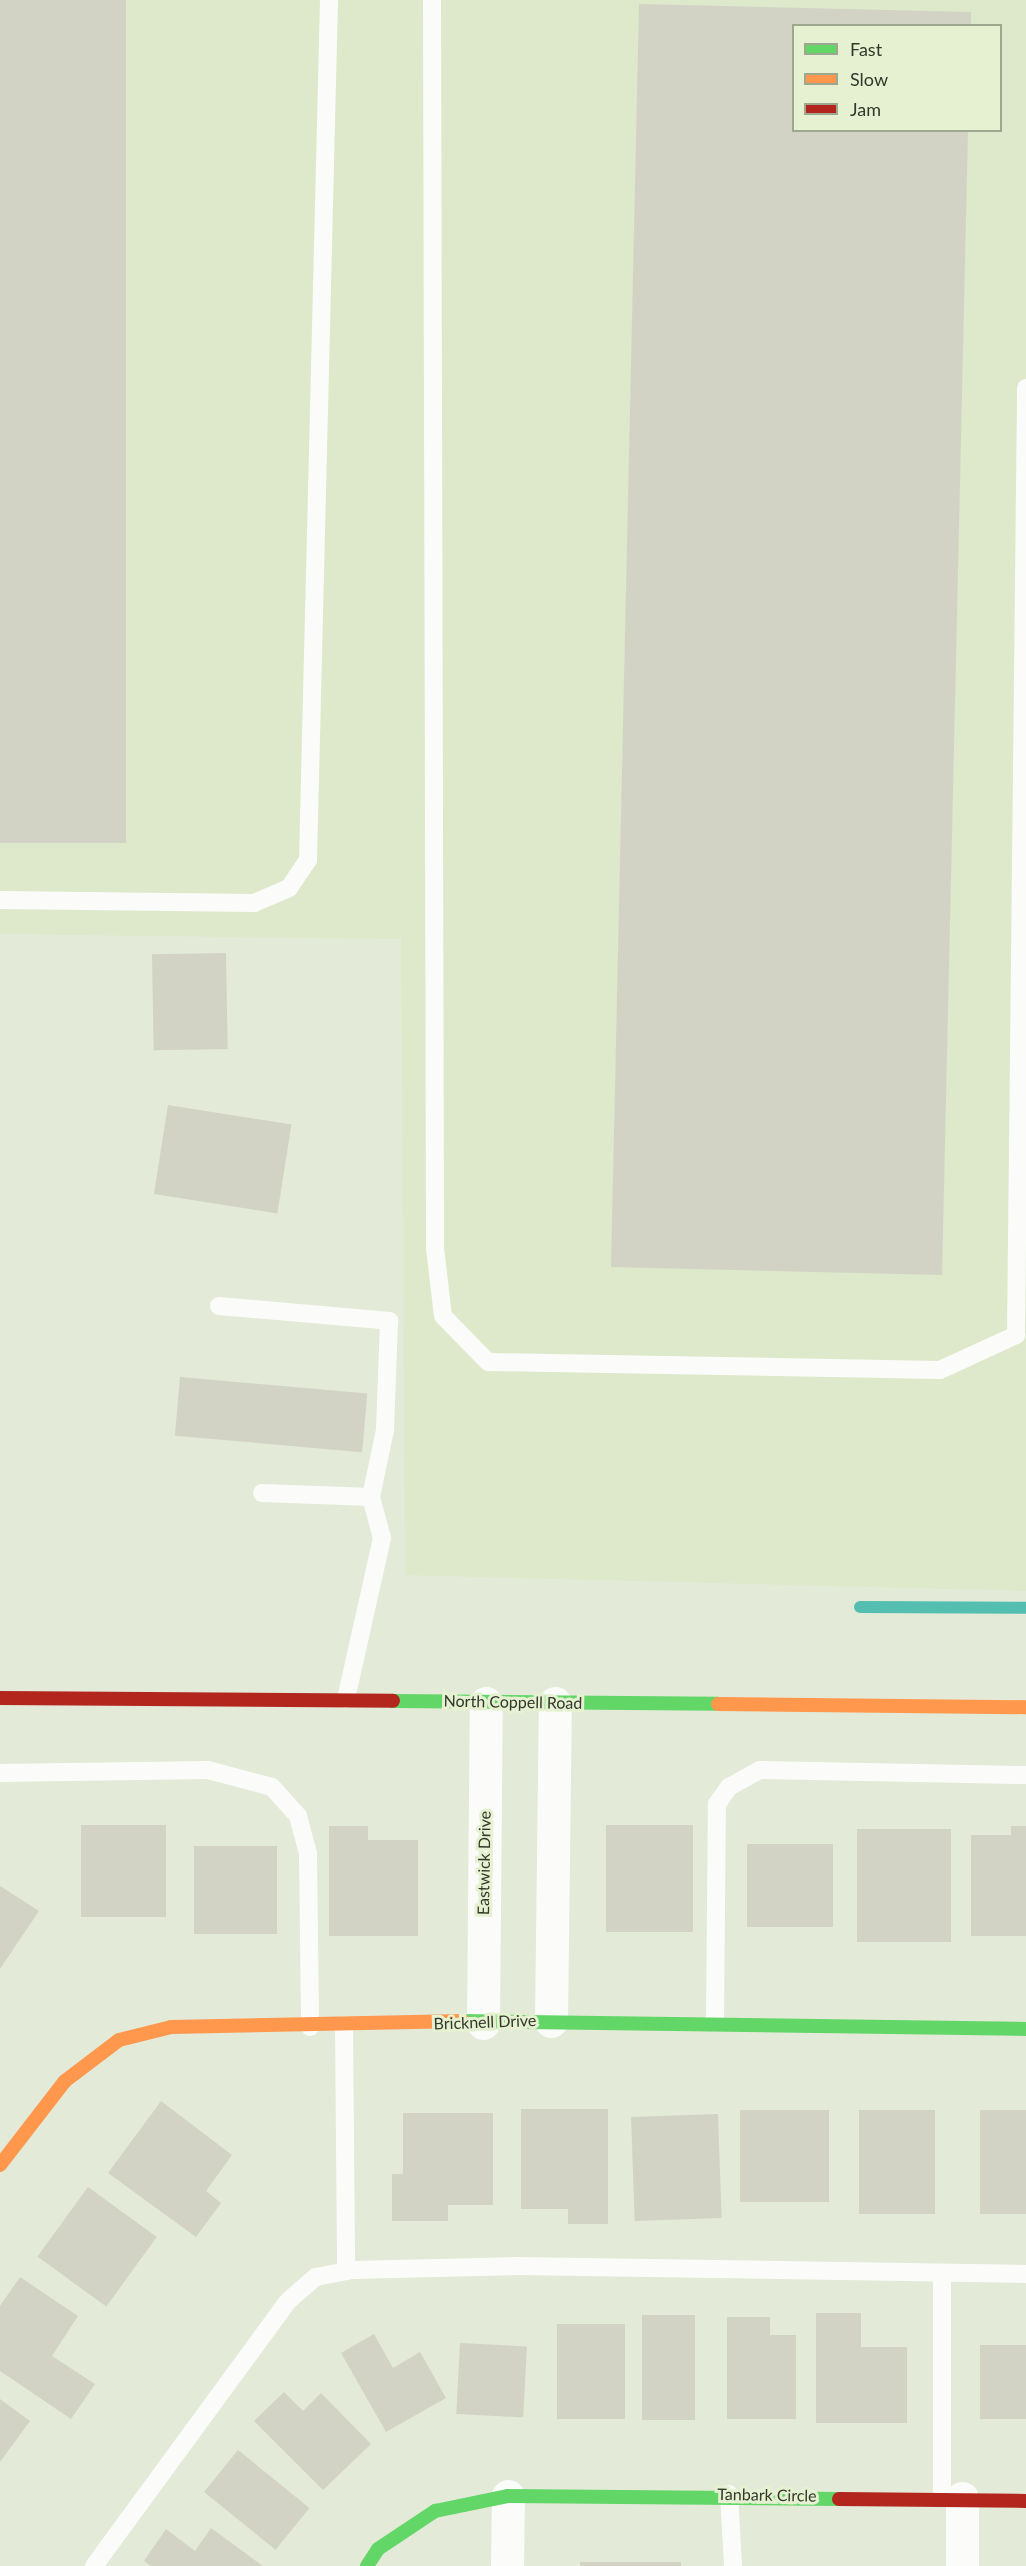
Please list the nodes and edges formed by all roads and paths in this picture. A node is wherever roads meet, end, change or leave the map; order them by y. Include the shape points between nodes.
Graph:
1 (329, 0) edge
2 (432, 0) edge
3 (1026, 388) edge
4 (0, 900) edge
5 (1022, 1046) edge
6 (219, 1306) dead end
7 (1021, 1336) edge
8 (262, 1493) dead end
9 (371, 1497) junction
10 (0, 1698) edge
11 (346, 1699) junction
12 (486, 1703) junction
13 (555, 1703) junction
14 (1026, 1707) edge
15 (0, 1773) edge
16 (1026, 1775) edge
17 (552, 2021) junction
18 (715, 2022) junction
19 (483, 2023) junction
20 (344, 2025) junction
21 (310, 2026) junction
22 (1026, 2029) edge
23 (0, 2165) edge
24 (346, 2271) junction
25 (942, 2273) junction
26 (1026, 2274) edge
27 (729, 2494) junction
28 (508, 2496) junction
29 (952, 2498) junction
30 (1026, 2501) edge
31 (93, 2566) edge
32 (368, 2566) edge
33 (507, 2566) edge
34 (733, 2566) edge
35 (962, 2566) edge

1 - 4 lane via 308,860 289,888 254,903
2 - 7 lane via 435,1248 443,1316 488,1362 940,1370
3 - 5 lane
5 - 7 lane
6 - 9 lane via 389,1321 385,1430
8 - 9 lane
9 - 11 lane via 382,1538
10 - 11 street, North Coppell Road
11 - 12 street, North Coppell Road
12 - 13 street, North Coppell Road
12 - 19 street, Eastwick Drive
13 - 14 street, North Coppell Road
13 - 17 street
15 - 21 lane via 208,1770 272,1787 298,1816 308,1854
16 - 18 lane via 760,1770 729,1787 717,1803
17 - 18 street, Bricknell Drive
17 - 19 street, Bricknell Drive
18 - 22 street, Bricknell Drive
19 - 20 street, Bricknell Drive
20 - 21 street, Bricknell Drive
20 - 24 lane
21 - 23 street, Bricknell Drive via 171,2026 119,2040 66,2081
24 - 25 lane via 518,2266
24 - 31 lane via 316,2277 288,2301
25 - 26 lane
25 - 29 lane
27 - 28 street, Tanbark Circle
27 - 29 street, Tanbark Circle
27 - 34 lane
28 - 32 street, Tanbark Circle via 435,2511 378,2549
28 - 33 street
29 - 30 street, Tanbark Circle
29 - 35 street

